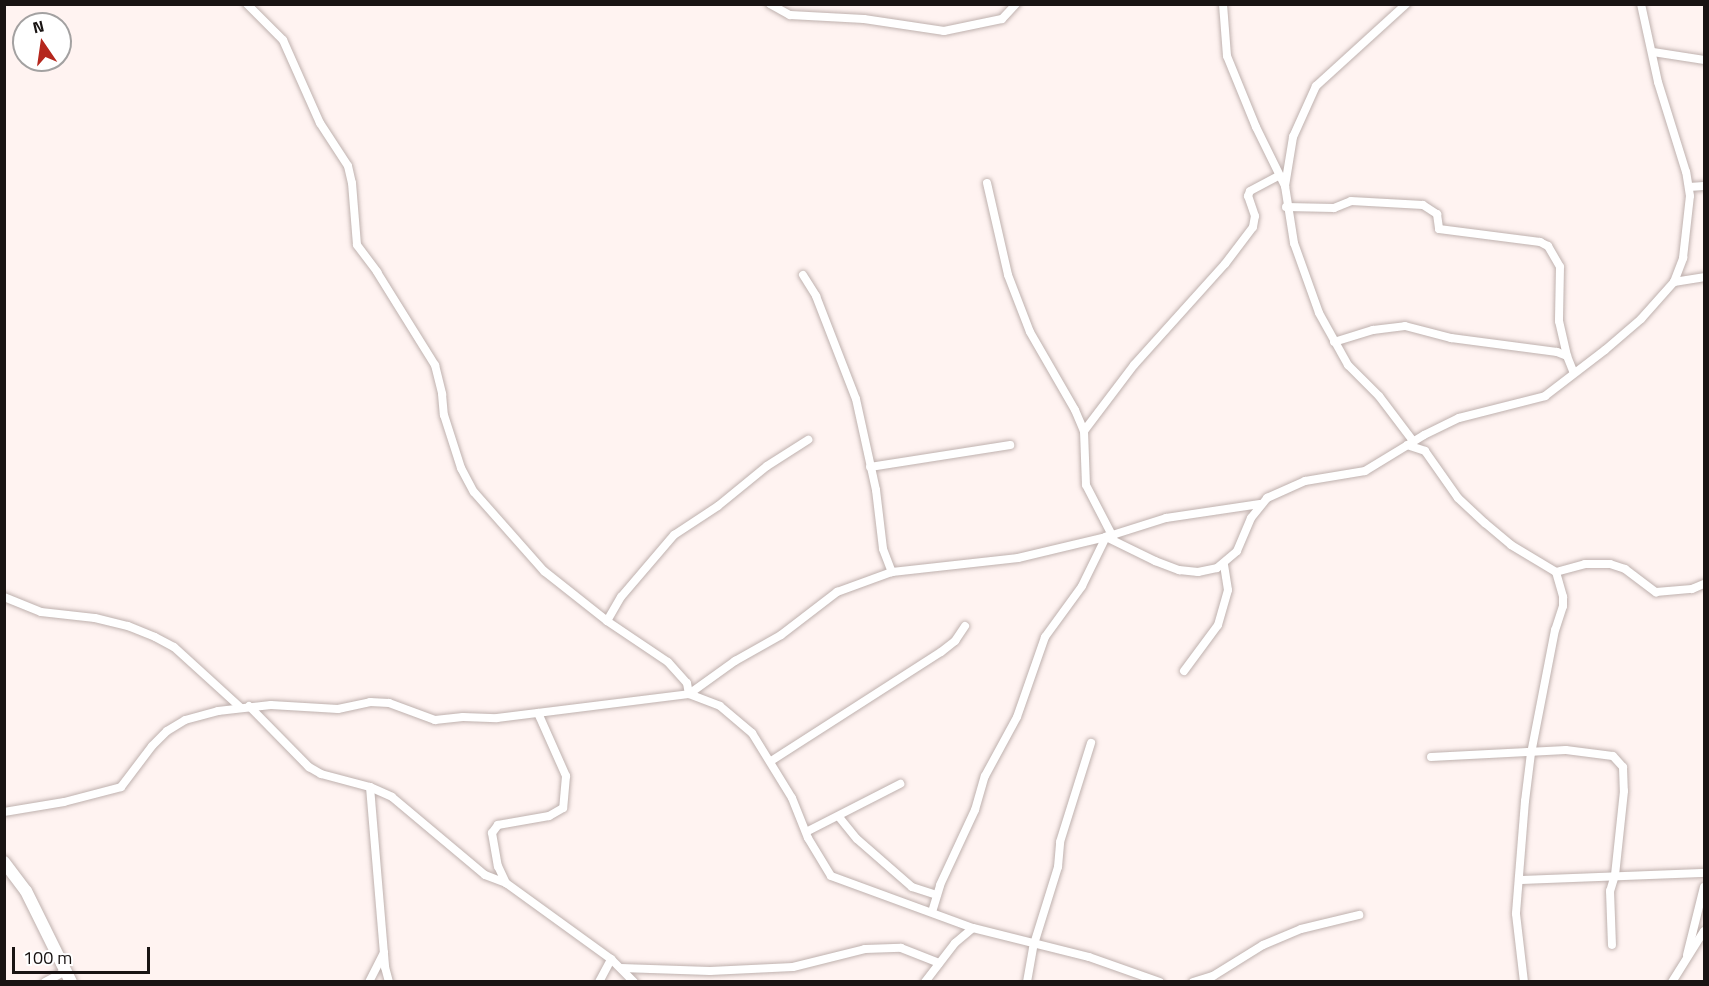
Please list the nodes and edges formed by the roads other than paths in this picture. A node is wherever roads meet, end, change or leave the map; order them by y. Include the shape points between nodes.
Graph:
1 (248, 4) edge
2 (770, 4) edge
3 (1016, 4) edge
4 (1223, 4) edge
5 (1406, 4) edge
6 (1641, 4) edge
7 (1653, 52) junction
8 (1704, 60) edge
9 (1278, 176) junction
10 (987, 183) dead end
11 (1285, 186) junction
12 (1704, 186) edge
13 (1689, 187) junction
14 (1286, 207) junction
15 (803, 275) dead end
16 (1704, 277) edge
17 (1674, 282) junction
18 (1334, 342) junction
19 (1567, 356) junction
20 (1574, 373) junction
21 (1084, 430) junction
22 (808, 440) dead end
23 (1413, 441) junction
24 (1010, 445) dead end
25 (1425, 451) junction
26 (870, 466) junction
27 (1260, 504) junction
28 (1110, 537) junction
29 (1224, 564) junction
30 (892, 572) junction
31 (1556, 572) junction
32 (1704, 584) edge
33 (4, 597) edge
34 (607, 621) junction
35 (965, 626) dead end
36 (1184, 671) dead end
37 (689, 694) junction
38 (244, 706) junction
39 (538, 713) junction
40 (1091, 742) dead end
41 (1531, 753) junction
42 (1431, 757) dead end
43 (771, 761) junction
44 (900, 784) dead end
45 (370, 787) junction
46 (4, 812) edge
47 (839, 817) junction
48 (806, 832) junction
49 (4, 862) edge
50 (1704, 873) edge
51 (1615, 875) junction
52 (1520, 880) junction
53 (506, 883) junction
54 (1704, 887) edge
55 (937, 895) junction
56 (932, 912) junction
57 (1359, 915) dead end
58 (973, 928) junction
59 (1704, 931) edge
60 (1034, 944) junction
61 (1612, 945) dead end
62 (384, 953) junction
63 (1687, 956) junction
64 (611, 959) junction
65 (939, 963) junction
66 (621, 968) junction
67 (1129, 971) junction
68 (69, 976) edge
69 (45, 981) edge
70 (369, 981) edge
71 (389, 981) edge
72 (599, 981) edge
73 (634, 981) edge
74 (925, 981) edge
75 (1027, 981) edge
76 (1126, 981) edge
77 (1160, 981) edge
78 (1193, 981) edge
79 (1524, 981) edge
80 (1672, 981) edge

1 - 34 street via 283,40 320,123 348,166 357,245 435,365 444,415 461,468 474,492 544,571
2 - 3 street via 790,15 864,19 944,31 1002,19
4 - 9 street via 1227,56
5 - 11 street via 1316,86 1293,137
6 - 7 street
7 - 8 street
7 - 13 street
9 - 11 street
9 - 21 street via 1250,191 1253,227
10 - 21 street via 1008,275 1030,332
11 - 14 street
12 - 13 street
13 - 17 street via 1683,258
14 - 18 street via 1302,273
14 - 19 street via 1334,208 1351,201 1423,205 1437,213 1439,229 1548,246 1560,267 1559,321
15 - 26 street via 816,296 856,399
16 - 17 street
17 - 20 street via 1641,319
18 - 19 street via 1373,330 1405,326 1451,338
18 - 23 street via 1347,365 1378,396
19 - 20 street
20 - 23 street via 1545,396 1460,418
21 - 28 street via 1086,485
22 - 34 street via 674,534 621,597
23 - 25 street
23 - 25 street
23 - 27 street via 1365,471 1305,482
24 - 26 street
25 - 31 street via 1458,498 1485,523 1511,545
26 - 30 street via 883,549
27 - 28 street via 1166,518
27 - 29 street via 1237,551
28 - 29 street via 1179,570 1209,572
28 - 30 street via 1018,558
28 - 55 street via 1082,586 1045,637 1017,717 985,776 975,810
29 - 36 street via 1228,590 1218,625
30 - 37 street via 837,592 781,635
31 - 32 street via 1585,564 1610,564 1626,569 1656,592
31 - 41 street via 1563,606
33 - 38 street via 41,612 95,618 154,637 174,648
34 - 37 street via 668,662 687,683
35 - 43 street via 941,652
37 - 39 street
37 - 43 street via 736,717
38 - 39 street via 338,709 370,702 389,703 435,720
38 - 45 street via 321,774
38 - 46 street via 185,720 167,731 121,787
39 - 53 street via 566,776 567,794 558,813 504,823 494,829 498,866
40 - 60 street
41 - 42 street
41 - 51 street via 1591,752 1613,756 1623,767
41 - 52 street
43 - 48 street
44 - 47 street
45 - 53 street via 392,797 485,875
45 - 62 street
47 - 48 street
47 - 55 street via 857,839 912,887
48 - 56 street via 831,876
49 - 68 street via 26,891
50 - 51 street
51 - 52 street
51 - 61 street via 1610,891
52 - 79 street via 1516,914
53 - 64 street
54 - 63 street
55 - 56 street
56 - 58 street
57 - 78 street via 1301,929 1263,945 1213,976
58 - 60 street
58 - 65 street
59 - 63 street
60 - 67 street
60 - 75 street
62 - 70 street
62 - 71 street
63 - 80 street
64 - 66 street
64 - 72 street
65 - 66 street via 901,948 865,949 793,967
65 - 74 street
66 - 73 street
67 - 76 street
67 - 77 street
68 - 69 street

